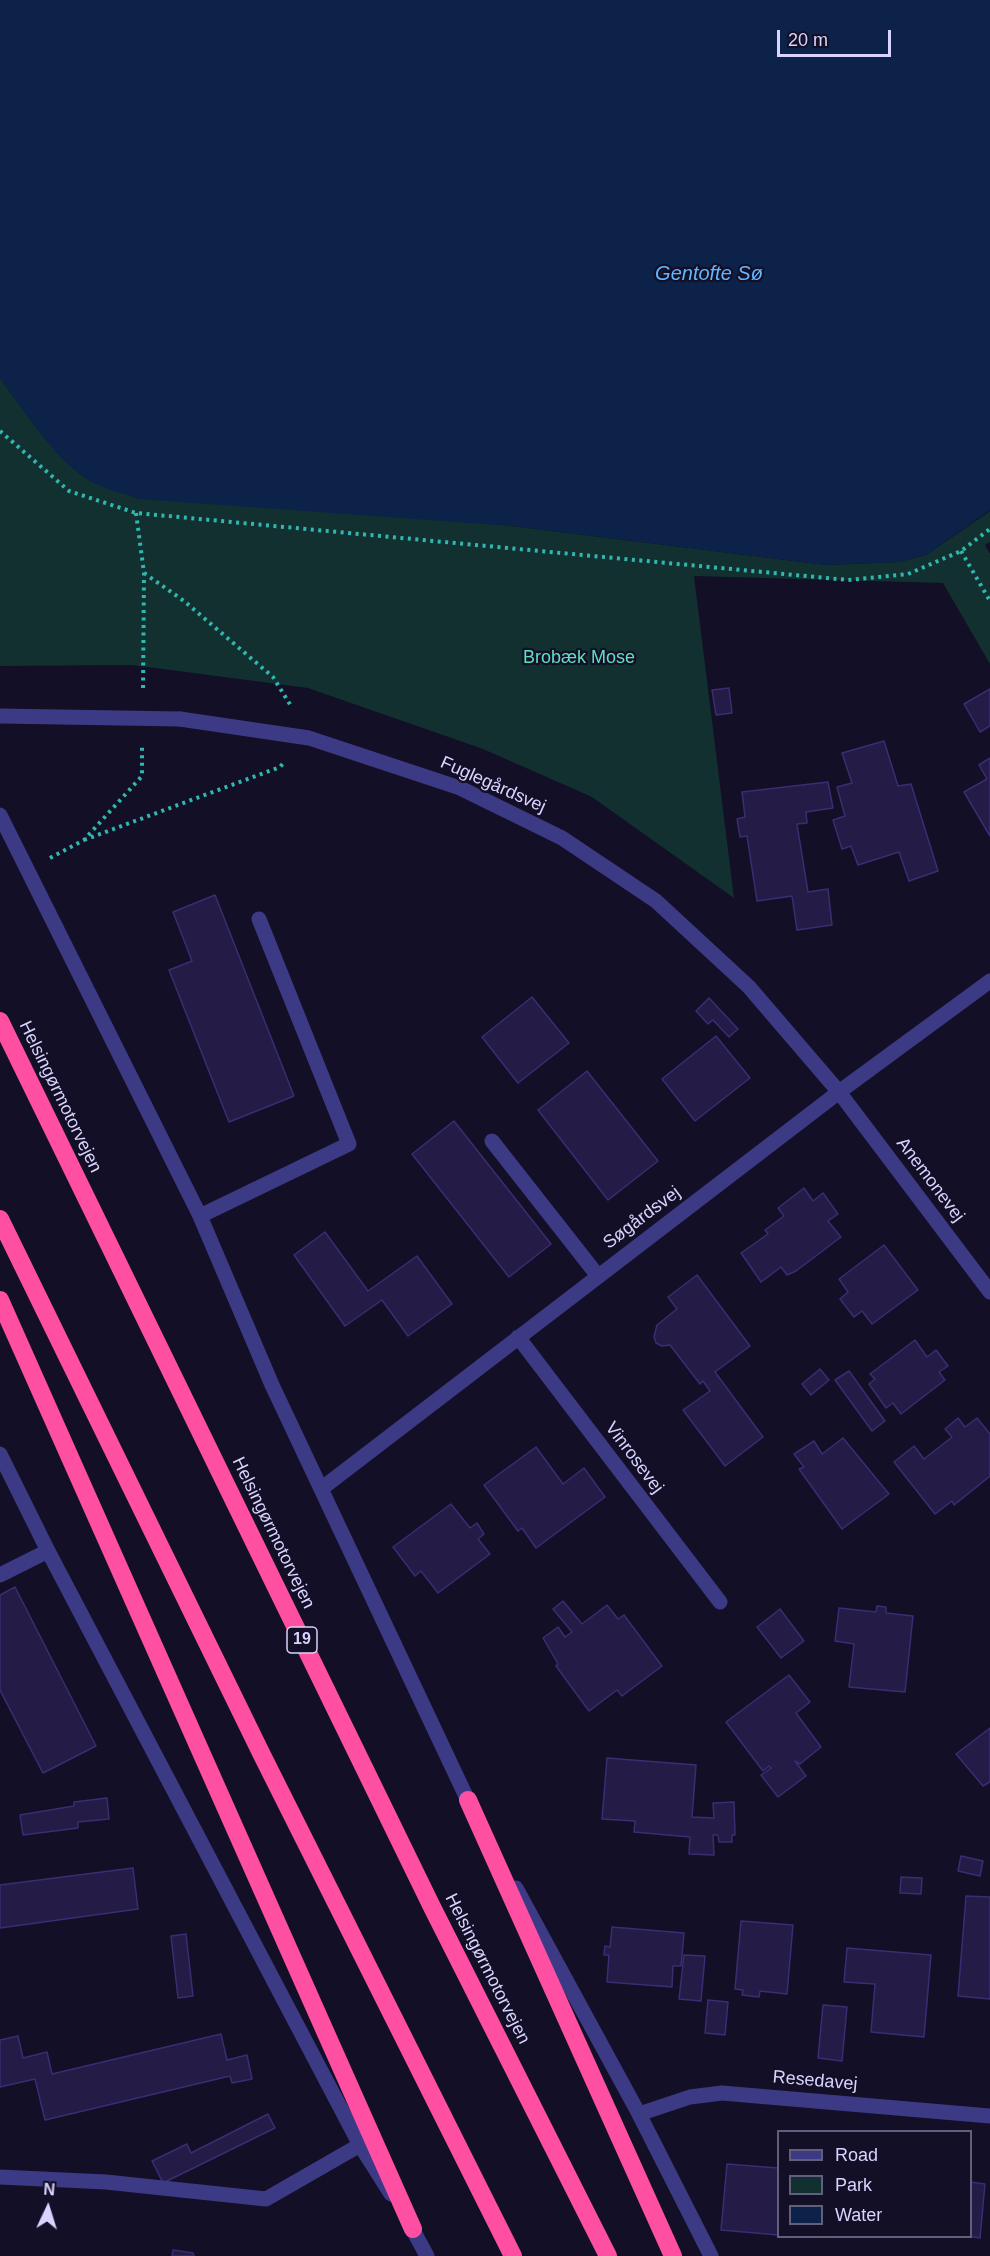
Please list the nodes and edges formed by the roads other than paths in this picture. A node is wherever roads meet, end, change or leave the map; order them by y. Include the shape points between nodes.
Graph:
1 (0, 716) edge
2 (0, 815) edge
3 (259, 920) dead end
4 (990, 981) edge
5 (0, 1021) edge
6 (839, 1092) junction
7 (492, 1141) dead end
8 (200, 1216) junction
9 (0, 1219) edge
10 (598, 1276) junction
11 (990, 1292) edge
12 (0, 1300) edge
13 (518, 1337) junction
14 (0, 1454) edge
15 (321, 1489) junction
16 (48, 1551) junction
17 (0, 1575) edge
18 (720, 1602) dead end
19 (468, 1800) junction
20 (639, 2114) junction
21 (990, 2116) edge
22 (360, 2145) junction
23 (0, 2176) edge
24 (413, 2229) junction
25 (427, 2256) edge
26 (513, 2256) edge
27 (608, 2256) edge
28 (673, 2256) edge
29 (711, 2256) edge

1 - 6 street, Fuglegårdsvej, bridge via 180,719 309,738 460,788 572,845 656,901 750,987
2 - 8 street
3 - 8 street via 349,1144
4 - 6 street, Søgårdsvej
5 - 27 highway, Helsingørmotorvejen / 19 via 427,1897
6 - 10 street, Søgårdsvej
6 - 11 street, Anemonevej
7 - 10 street
8 - 15 street
9 - 26 highway
10 - 13 street, Søgårdsvej
12 - 24 highway
13 - 15 street, Søgårdsvej
13 - 18 street, Vinrosevej
14 - 16 street
15 - 19 street
16 - 17 street
16 - 22 street
19 - 20 street
19 - 28 highway
20 - 21 street, Resedavej via 690,2097 722,2093
20 - 29 street
22 - 23 street via 266,2199 106,2182
22 - 24 street
24 - 25 street

